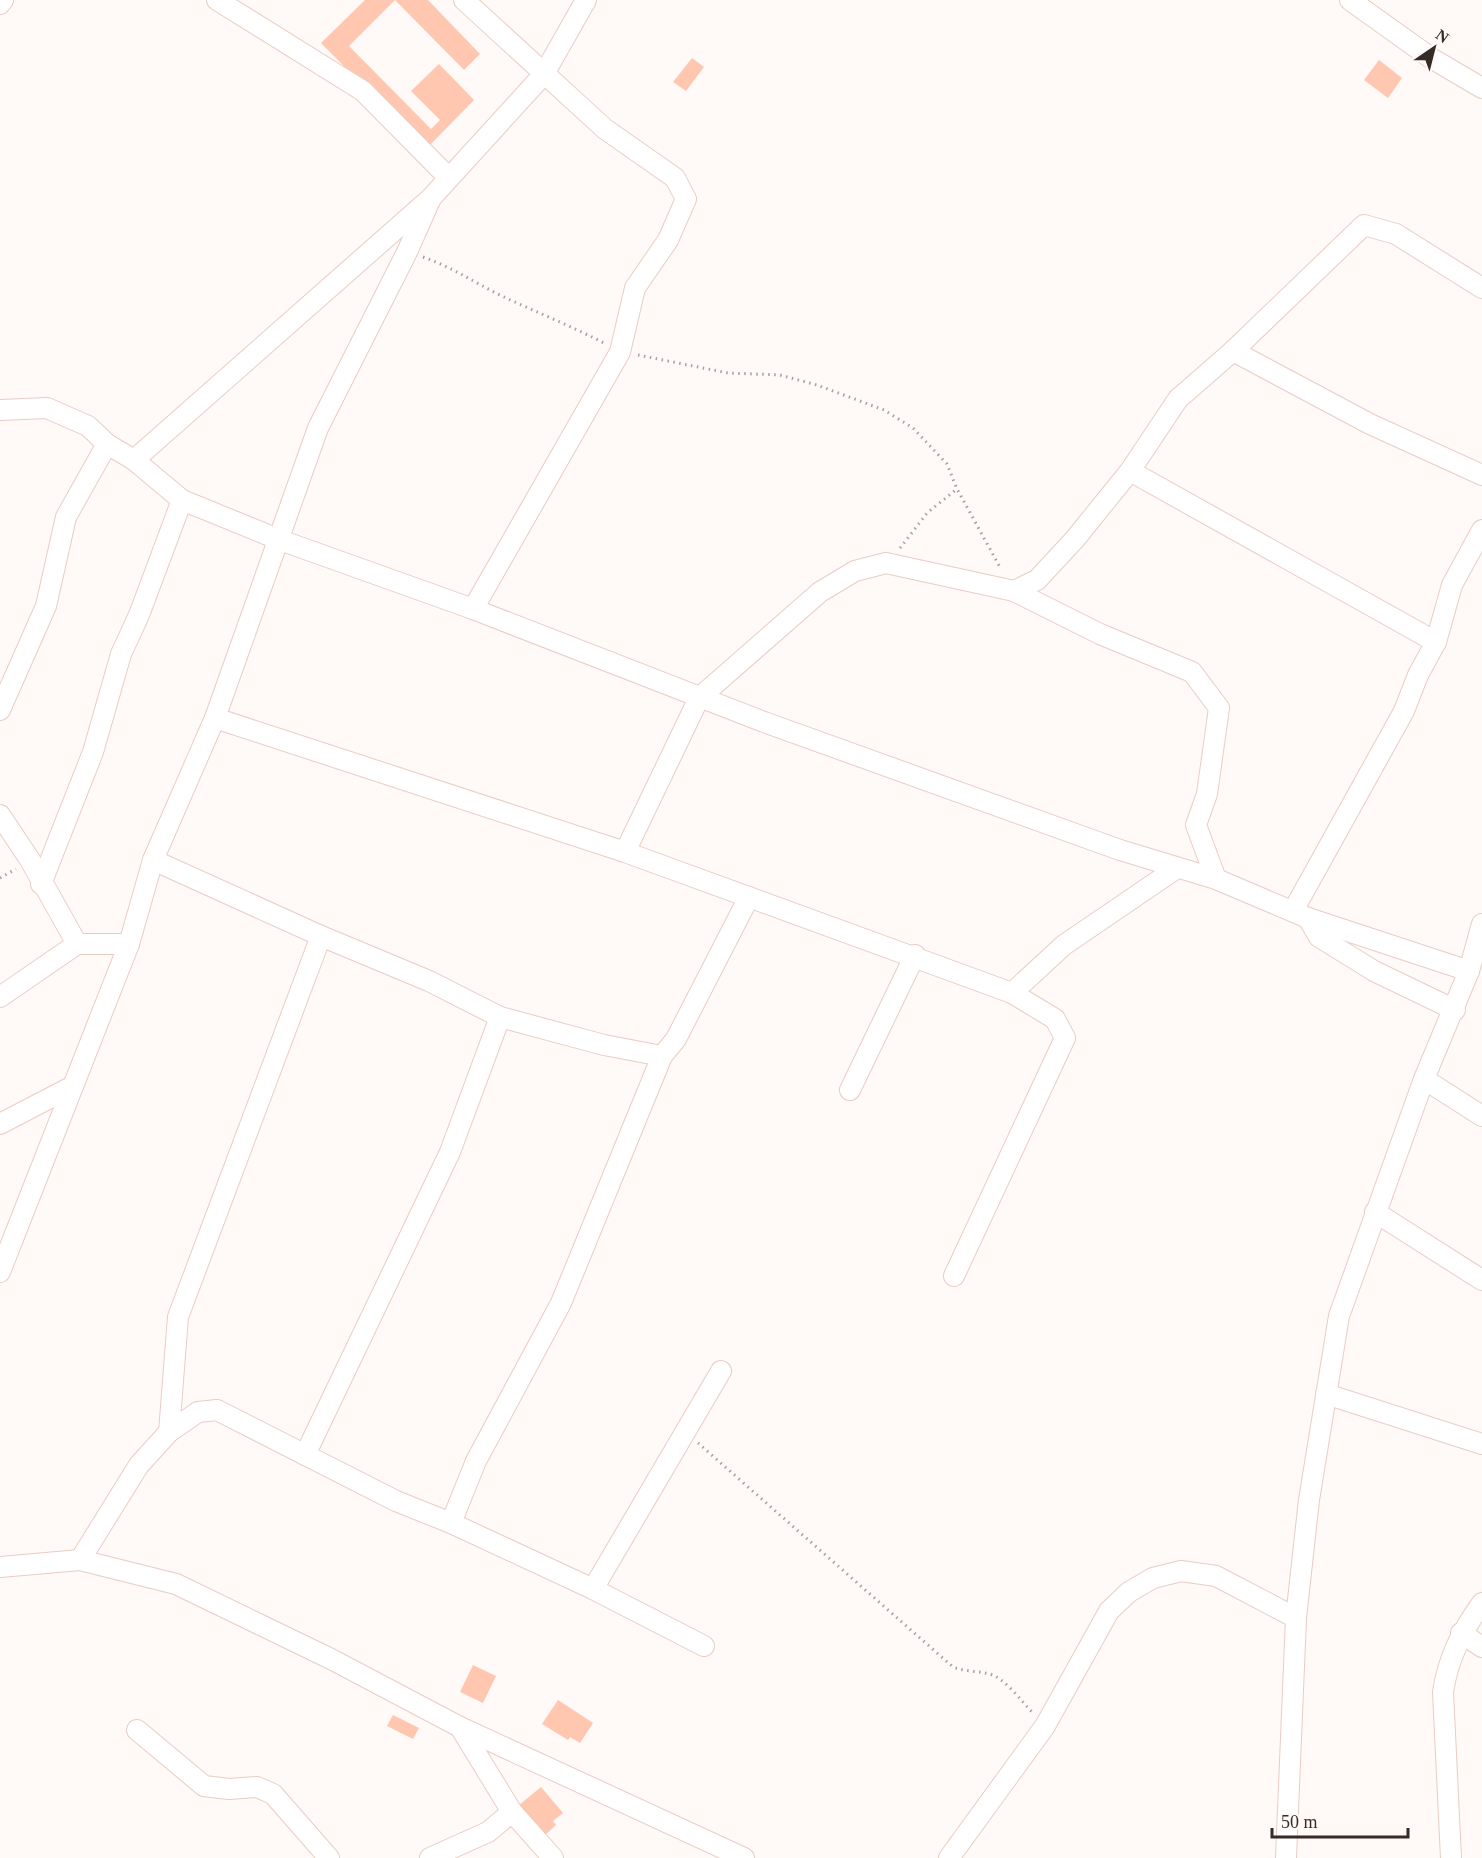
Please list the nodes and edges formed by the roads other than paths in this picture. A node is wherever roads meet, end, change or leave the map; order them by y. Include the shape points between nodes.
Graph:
1 (3, 0) edge
2 (217, 0) edge
3 (464, 0) edge
4 (586, 0) edge
5 (1350, 0) edge
6 (0, 4) edge
7 (544, 74) junction
8 (1482, 88) edge
9 (449, 178) junction
10 (431, 198) junction
11 (1482, 288) edge
12 (1233, 351) junction
13 (0, 410) edge
14 (107, 444) junction
15 (134, 460) junction
16 (1130, 471) junction
17 (1482, 475) edge
18 (182, 500) junction
19 (1482, 530) edge
20 (280, 540) junction
21 (1014, 591) junction
22 (473, 609) junction
23 (1436, 642) junction
24 (699, 698) junction
25 (0, 710) edge
26 (215, 718) junction
27 (0, 815) edge
28 (626, 852) junction
29 (153, 860) junction
30 (1177, 868) junction
31 (1216, 879) junction
32 (41, 884) junction
33 (749, 897) junction
34 (1300, 914) junction
35 (1480, 935) edge
36 (321, 936) junction
37 (77, 944) junction
38 (129, 944) junction
39 (915, 955) junction
40 (1469, 971) junction
41 (1012, 993) junction
42 (0, 997) edge
43 (1455, 1010) junction
44 (500, 1017) junction
45 (662, 1056) junction
46 (1424, 1078) junction
47 (73, 1086) junction
48 (850, 1090) dead end
49 (1482, 1116) edge
50 (0, 1124) edge
51 (1375, 1212) junction
52 (0, 1272) edge
53 (954, 1276) dead end
54 (1482, 1280) edge
55 (721, 1371) dead end
56 (1326, 1394) junction
57 (169, 1432) junction
58 (1482, 1444) edge
59 (305, 1455) junction
60 (450, 1523) junction
61 (80, 1560) junction
62 (0, 1566) edge
63 (593, 1589) junction
64 (1482, 1603) edge
65 (1296, 1618) junction
66 (1461, 1633) junction
67 (704, 1646) dead end
68 (1482, 1647) edge
69 (460, 1726) junction
70 (137, 1730) dead end
71 (512, 1812) junction
72 (329, 1858) edge
73 (430, 1858) edge
74 (553, 1858) edge
75 (744, 1858) edge
76 (949, 1858) edge
77 (1286, 1858) edge
78 (1451, 1858) edge

1 - 6 street
2 - 9 street via 363,91
3 - 7 street
4 - 7 street
5 - 8 street via 1431,58
7 - 9 street
7 - 22 street via 605,129 675,178 686,199 668,240 635,288 620,352
9 - 10 street
10 - 15 street
10 - 20 street via 318,428
11 - 12 street via 1396,234 1364,225
12 - 16 street via 1178,399
12 - 17 street via 1370,424
13 - 14 street via 47,408 88,426
14 - 15 street
14 - 25 street via 66,517 46,606
15 - 18 street
16 - 21 street via 1037,580
16 - 23 street
18 - 20 street
18 - 32 street via 121,654 93,752
19 - 23 street via 1452,585
20 - 22 street
20 - 26 street
21 - 24 street via 886,563 855,571 820,592
21 - 31 street via 1100,634 1192,672 1219,708 1207,794 1196,825
22 - 24 street
23 - 34 street
24 - 28 street
24 - 30 street
26 - 28 street
26 - 29 street
27 - 32 street
28 - 33 street
29 - 36 street
29 - 38 street
30 - 31 street
30 - 41 street via 1064,945
31 - 34 street
32 - 37 street
33 - 39 street
33 - 45 street via 676,1039
34 - 40 street
34 - 43 street via 1319,937 1374,971
35 - 40 street
36 - 44 street via 429,981
36 - 57 street via 178,1317
37 - 38 street
37 - 42 street
38 - 47 street
39 - 41 street
39 - 48 street
40 - 43 street
41 - 53 street via 1055,1019 1065,1038
43 - 46 street
44 - 45 street
44 - 59 street via 450,1152
45 - 60 street via 561,1303 476,1461
46 - 49 street
46 - 51 street
47 - 50 street
47 - 52 street
51 - 54 street
51 - 56 street via 1339,1316
55 - 63 street
56 - 58 street
56 - 65 street
57 - 59 street via 198,1412 217,1410
57 - 61 street via 139,1465
59 - 60 street via 396,1501
60 - 63 street
61 - 62 street
61 - 69 street via 176,1584
63 - 67 street
64 - 66 street
65 - 76 street via 1216,1576 1181,1571 1153,1578 1129,1592 1109,1611 1045,1726
65 - 77 street
66 - 68 street
66 - 78 street via 1446,1671 1443,1692
69 - 71 street
69 - 75 street
70 - 72 street via 204,1786 229,1790 256,1787 273,1794
71 - 73 street via 488,1832
71 - 74 street

